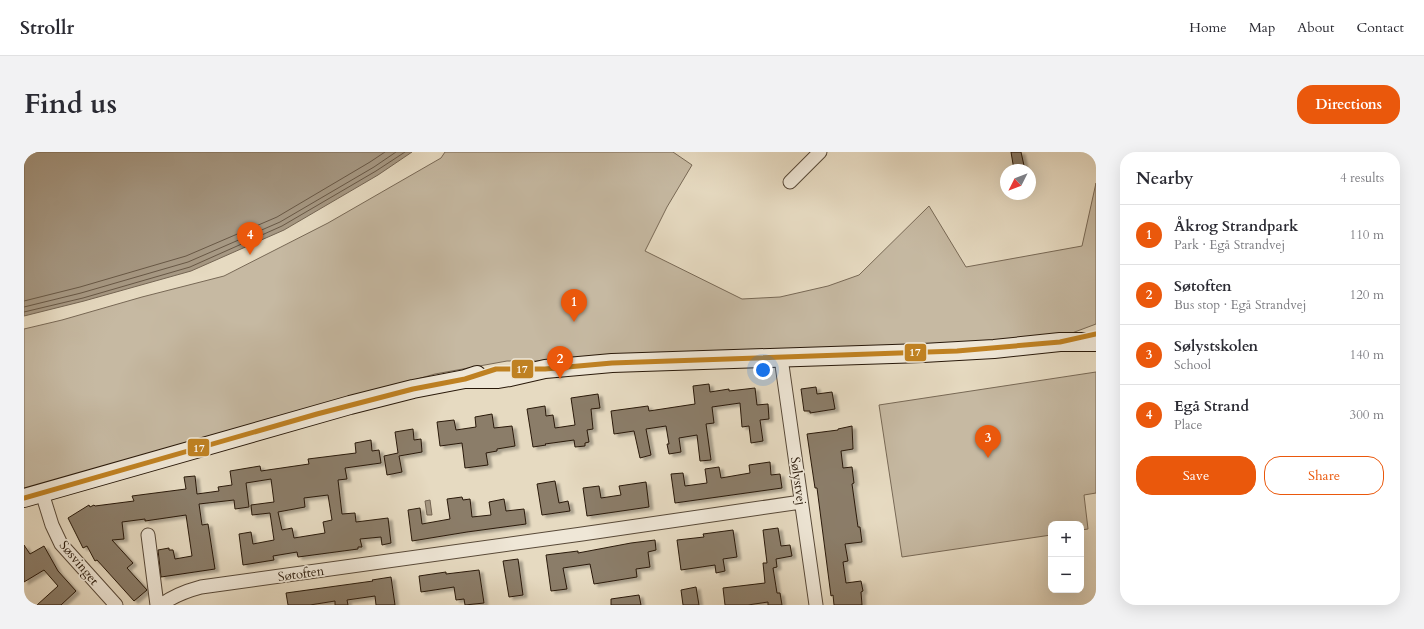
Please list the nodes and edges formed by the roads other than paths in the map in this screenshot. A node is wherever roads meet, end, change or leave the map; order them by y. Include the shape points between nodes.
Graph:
1 (820, 152) edge
2 (790, 182) dead end
3 (1096, 334) edge
4 (1060, 342) junction
5 (1096, 342) edge
6 (781, 358) junction
7 (42, 493) junction
8 (24, 498) edge
9 (801, 502) junction
10 (148, 536) dead end
11 (116, 605) edge
12 (157, 605) edge
13 (160, 605) edge
14 (816, 605) edge

1 - 2 street
3 - 4 street
4 - 5 street
4 - 6 street via 950,352
6 - 7 street via 496,369 465,379 337,408
6 - 9 street, Sølystvej
7 - 8 street
7 - 11 street, Søsvinget via 61,544
9 - 13 street, Søtoften via 201,588 189,590
9 - 14 street, Sølystvej
10 - 12 street

